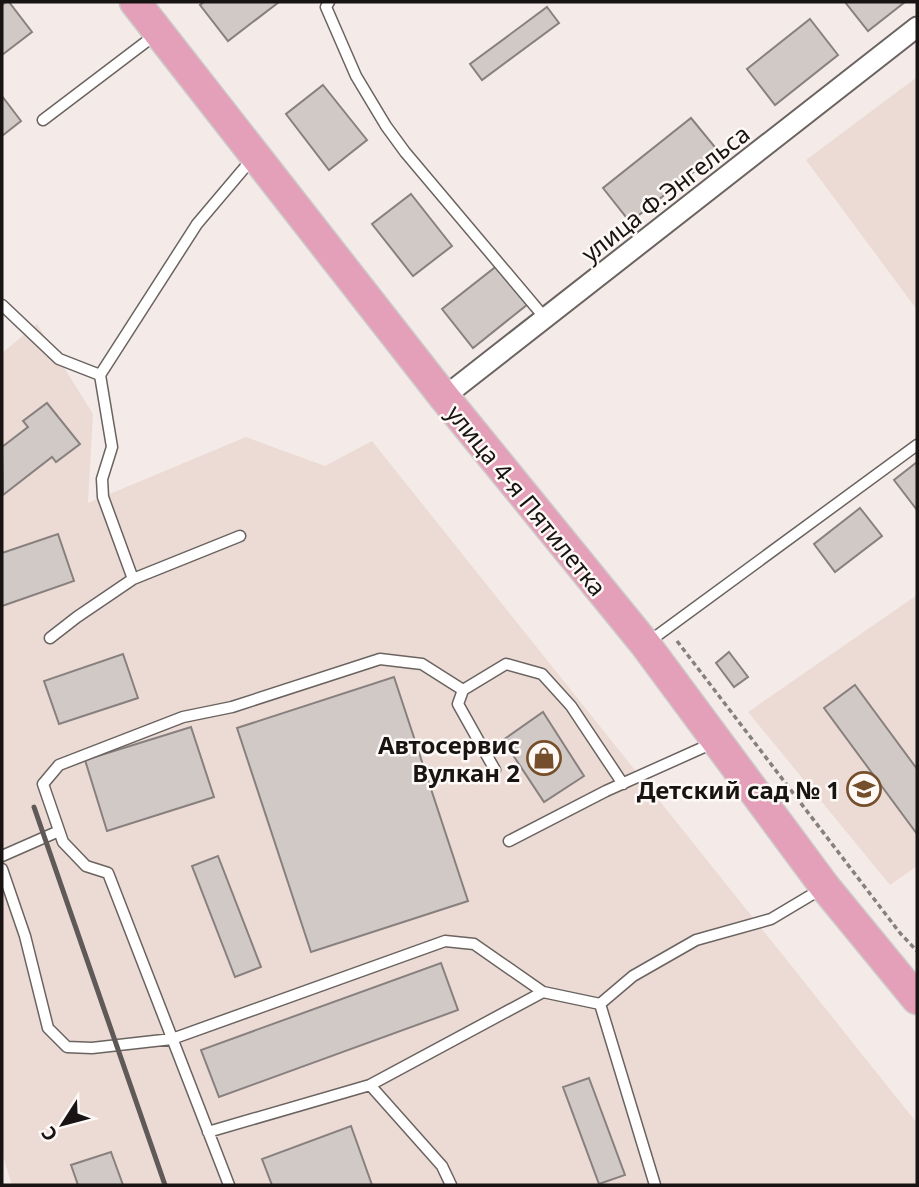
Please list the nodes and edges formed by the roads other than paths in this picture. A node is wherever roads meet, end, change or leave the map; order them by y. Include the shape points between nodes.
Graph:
1 (135, 2) edge
2 (329, 2) edge
3 (917, 27) edge
4 (158, 33) junction
5 (43, 120) dead end
6 (255, 156) junction
7 (2, 305) edge
8 (545, 318) junction
9 (100, 374) junction
10 (444, 397) junction
11 (917, 445) edge
12 (240, 536) dead end
13 (133, 579) junction
14 (50, 638) dead end
15 (645, 644) junction
16 (463, 690) junction
17 (717, 742) junction
18 (495, 770) dead end
19 (623, 784) junction
20 (59, 831) junction
21 (509, 841) dead end
22 (2, 856) edge
23 (2, 869) edge
24 (825, 887) junction
25 (543, 992) junction
26 (917, 999) edge
27 (600, 1004) junction
28 (172, 1039) junction
29 (370, 1085) junction
30 (208, 1132) junction
31 (229, 1185) edge
32 (451, 1185) edge
33 (655, 1185) edge

1 - 4 main road, улица 4-я Пятилетка
2 - 8 lane via 326,7 356,76 386,126
3 - 8 street, улица Ф.Энгельса
4 - 5 lane
4 - 6 main road, улица 4-я Пятилетка
6 - 9 lane via 197,224
6 - 10 main road, улица 4-я Пятилетка
7 - 9 lane via 59,359
8 - 10 street, улица Ф.Энгельса
9 - 13 lane via 112,447 102,479 103,497
10 - 15 main road, улица 4-я Пятилетка
11 - 15 lane
12 - 13 lane
13 - 14 lane
15 - 17 main road, улица 4-я Пятилетка
16 - 18 lane via 458,704
16 - 19 lane via 506,664 542,674 571,706
16 - 20 lane via 422,664 380,659 232,707 184,716 59,765 43,784
17 - 19 lane
17 - 24 main road, улица 4-я Пятилетка
19 - 21 lane
20 - 22 lane
20 - 28 lane via 63,842 86,866 108,873
23 - 28 lane via 26,936 48,1028 67,1047
24 - 26 main road, улица 4-я Пятилетка
24 - 27 lane via 771,919 696,940 634,976
25 - 27 lane
25 - 28 lane via 474,944 445,941
25 - 29 lane
27 - 33 lane
28 - 30 lane
29 - 30 lane
29 - 32 lane via 442,1166
30 - 31 lane

